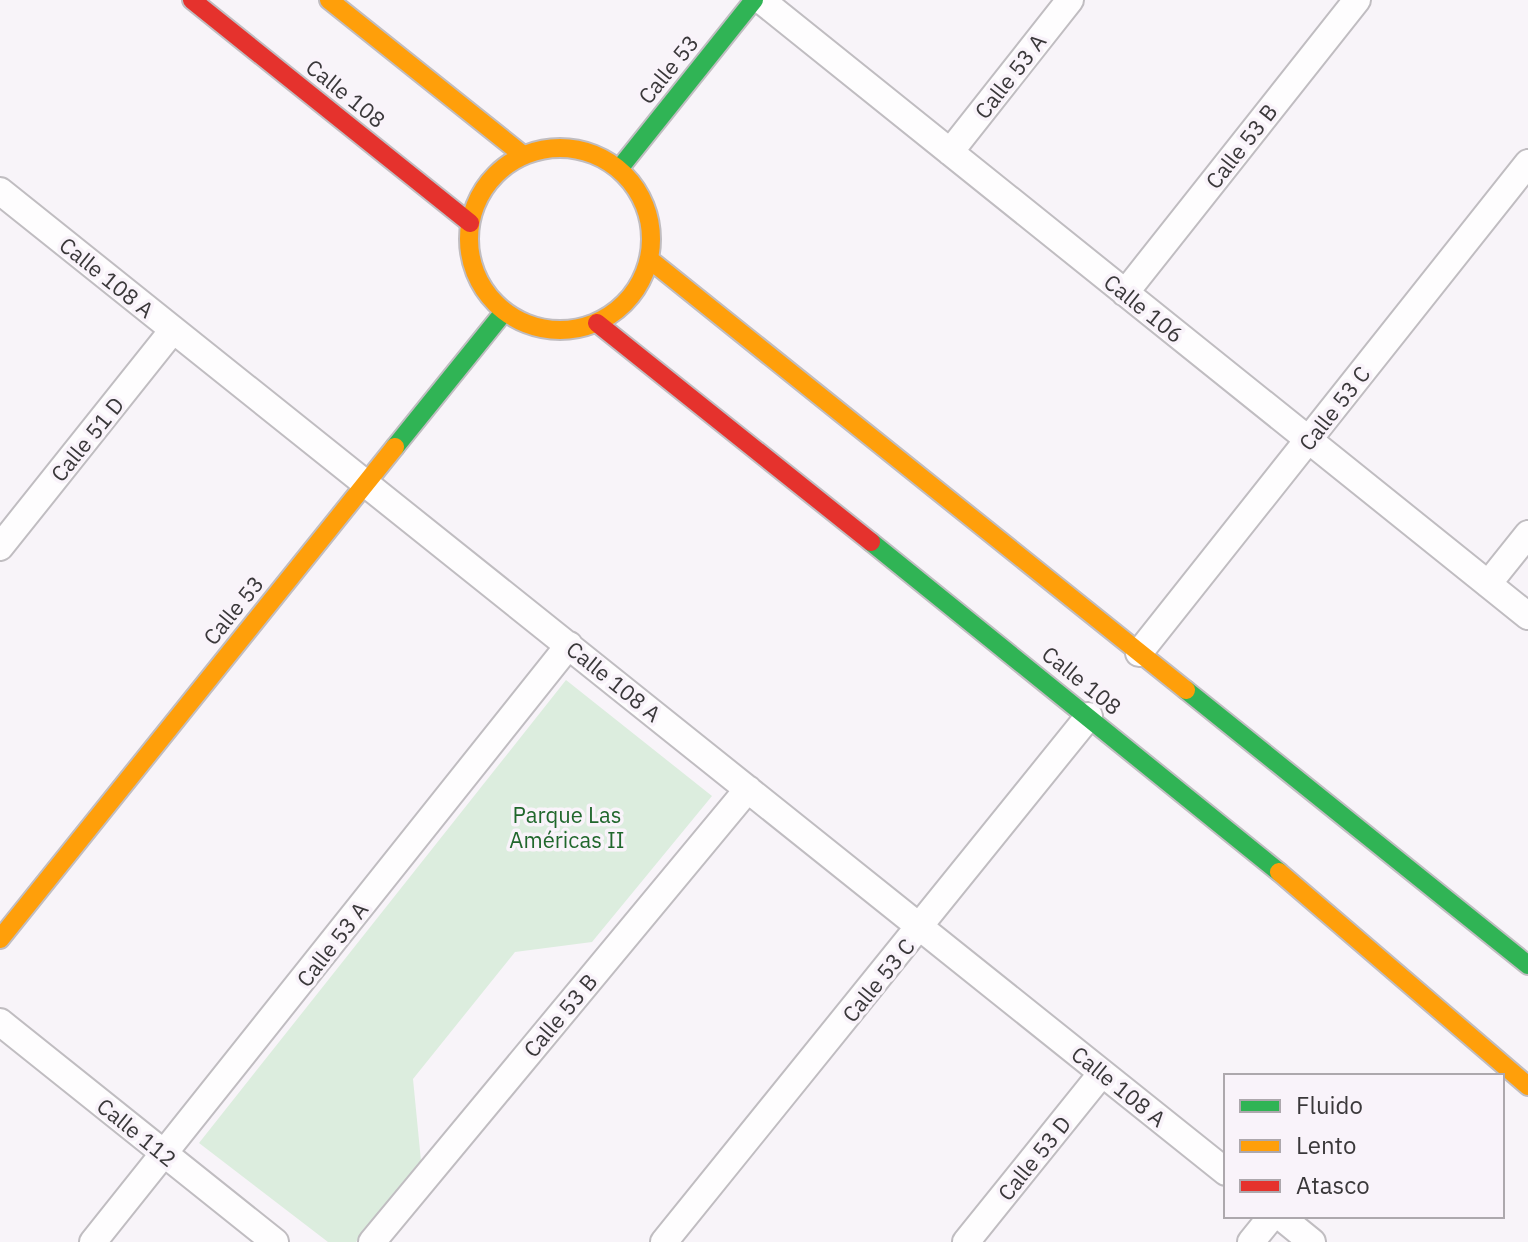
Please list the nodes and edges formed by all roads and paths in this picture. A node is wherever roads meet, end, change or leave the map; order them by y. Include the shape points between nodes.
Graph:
1 (192, 0) edge
2 (329, 0) edge
3 (754, 0) edge
4 (761, 0) edge
5 (1070, 0) edge
6 (1357, 0) edge
7 (950, 152) junction
8 (523, 155) junction
9 (1528, 163) edge
10 (619, 169) junction
11 (0, 192) edge
12 (470, 223) junction
13 (649, 259) junction
14 (1125, 293) junction
15 (504, 312) junction
16 (597, 323) junction
17 (173, 330) junction
18 (1308, 440) junction
19 (367, 482) junction
20 (1528, 534) edge
21 (0, 547) edge
22 (1488, 584) junction
23 (1528, 616) edge
24 (569, 645) junction
25 (1139, 653) junction
26 (1089, 716) junction
27 (748, 789) junction
28 (921, 928) junction
29 (0, 939) edge
30 (1528, 965) edge
31 (0, 1022) edge
32 (1102, 1073) junction
33 (1528, 1086) edge
34 (165, 1154) junction
35 (1224, 1170) edge
36 (1270, 1218) edge
37 (1282, 1218) edge
38 (93, 1242) edge
39 (275, 1242) edge
40 (372, 1242) edge
41 (664, 1242) edge
42 (966, 1242) edge
43 (1251, 1242) edge
44 (1312, 1242) edge

1 - 12 main road, Calle 108
2 - 8 main road
3 - 10 main road, Calle 53
4 - 7 street, Calle 106
5 - 7 street, Calle 53 A
6 - 14 street, Calle 53 B
7 - 14 street, Calle 106
8 - 10 main road via 573,148 598,155
8 - 12 main road via 498,171 480,194
9 - 18 street, Calle 53 C
10 - 13 main road via 640,194 651,226
11 - 17 street, Calle 108 A
12 - 15 main road via 468,248 474,272
13 - 16 main road via 631,297
13 - 25 main road
14 - 18 street, Calle 106
15 - 16 main road via 532,327 565,331
15 - 19 main road, Calle 53
16 - 26 main road, Calle 108
17 - 19 street, Calle 108 A
17 - 21 street, Calle 51 D
18 - 22 street, Calle 106
18 - 25 street, Calle 53 C
19 - 24 street, Calle 108 A
19 - 29 main road, Calle 53
20 - 22 street
22 - 23 street, Calle 106
24 - 27 street, Calle 108 A
24 - 34 street, Calle 53 A
25 - 30 main road
26 - 28 street, Calle 53 C
26 - 33 main road, Calle 108 via 1208,811
27 - 28 street, Calle 108 A
27 - 40 street, Calle 53 B
28 - 32 street, Calle 108 A
28 - 41 street, Calle 53 C
31 - 34 street, Calle 112
32 - 35 street, Calle 108 A
32 - 42 street, Calle 53 D
34 - 38 street, Calle 53 A
34 - 39 street, Calle 112
36 - 43 street
37 - 44 street

